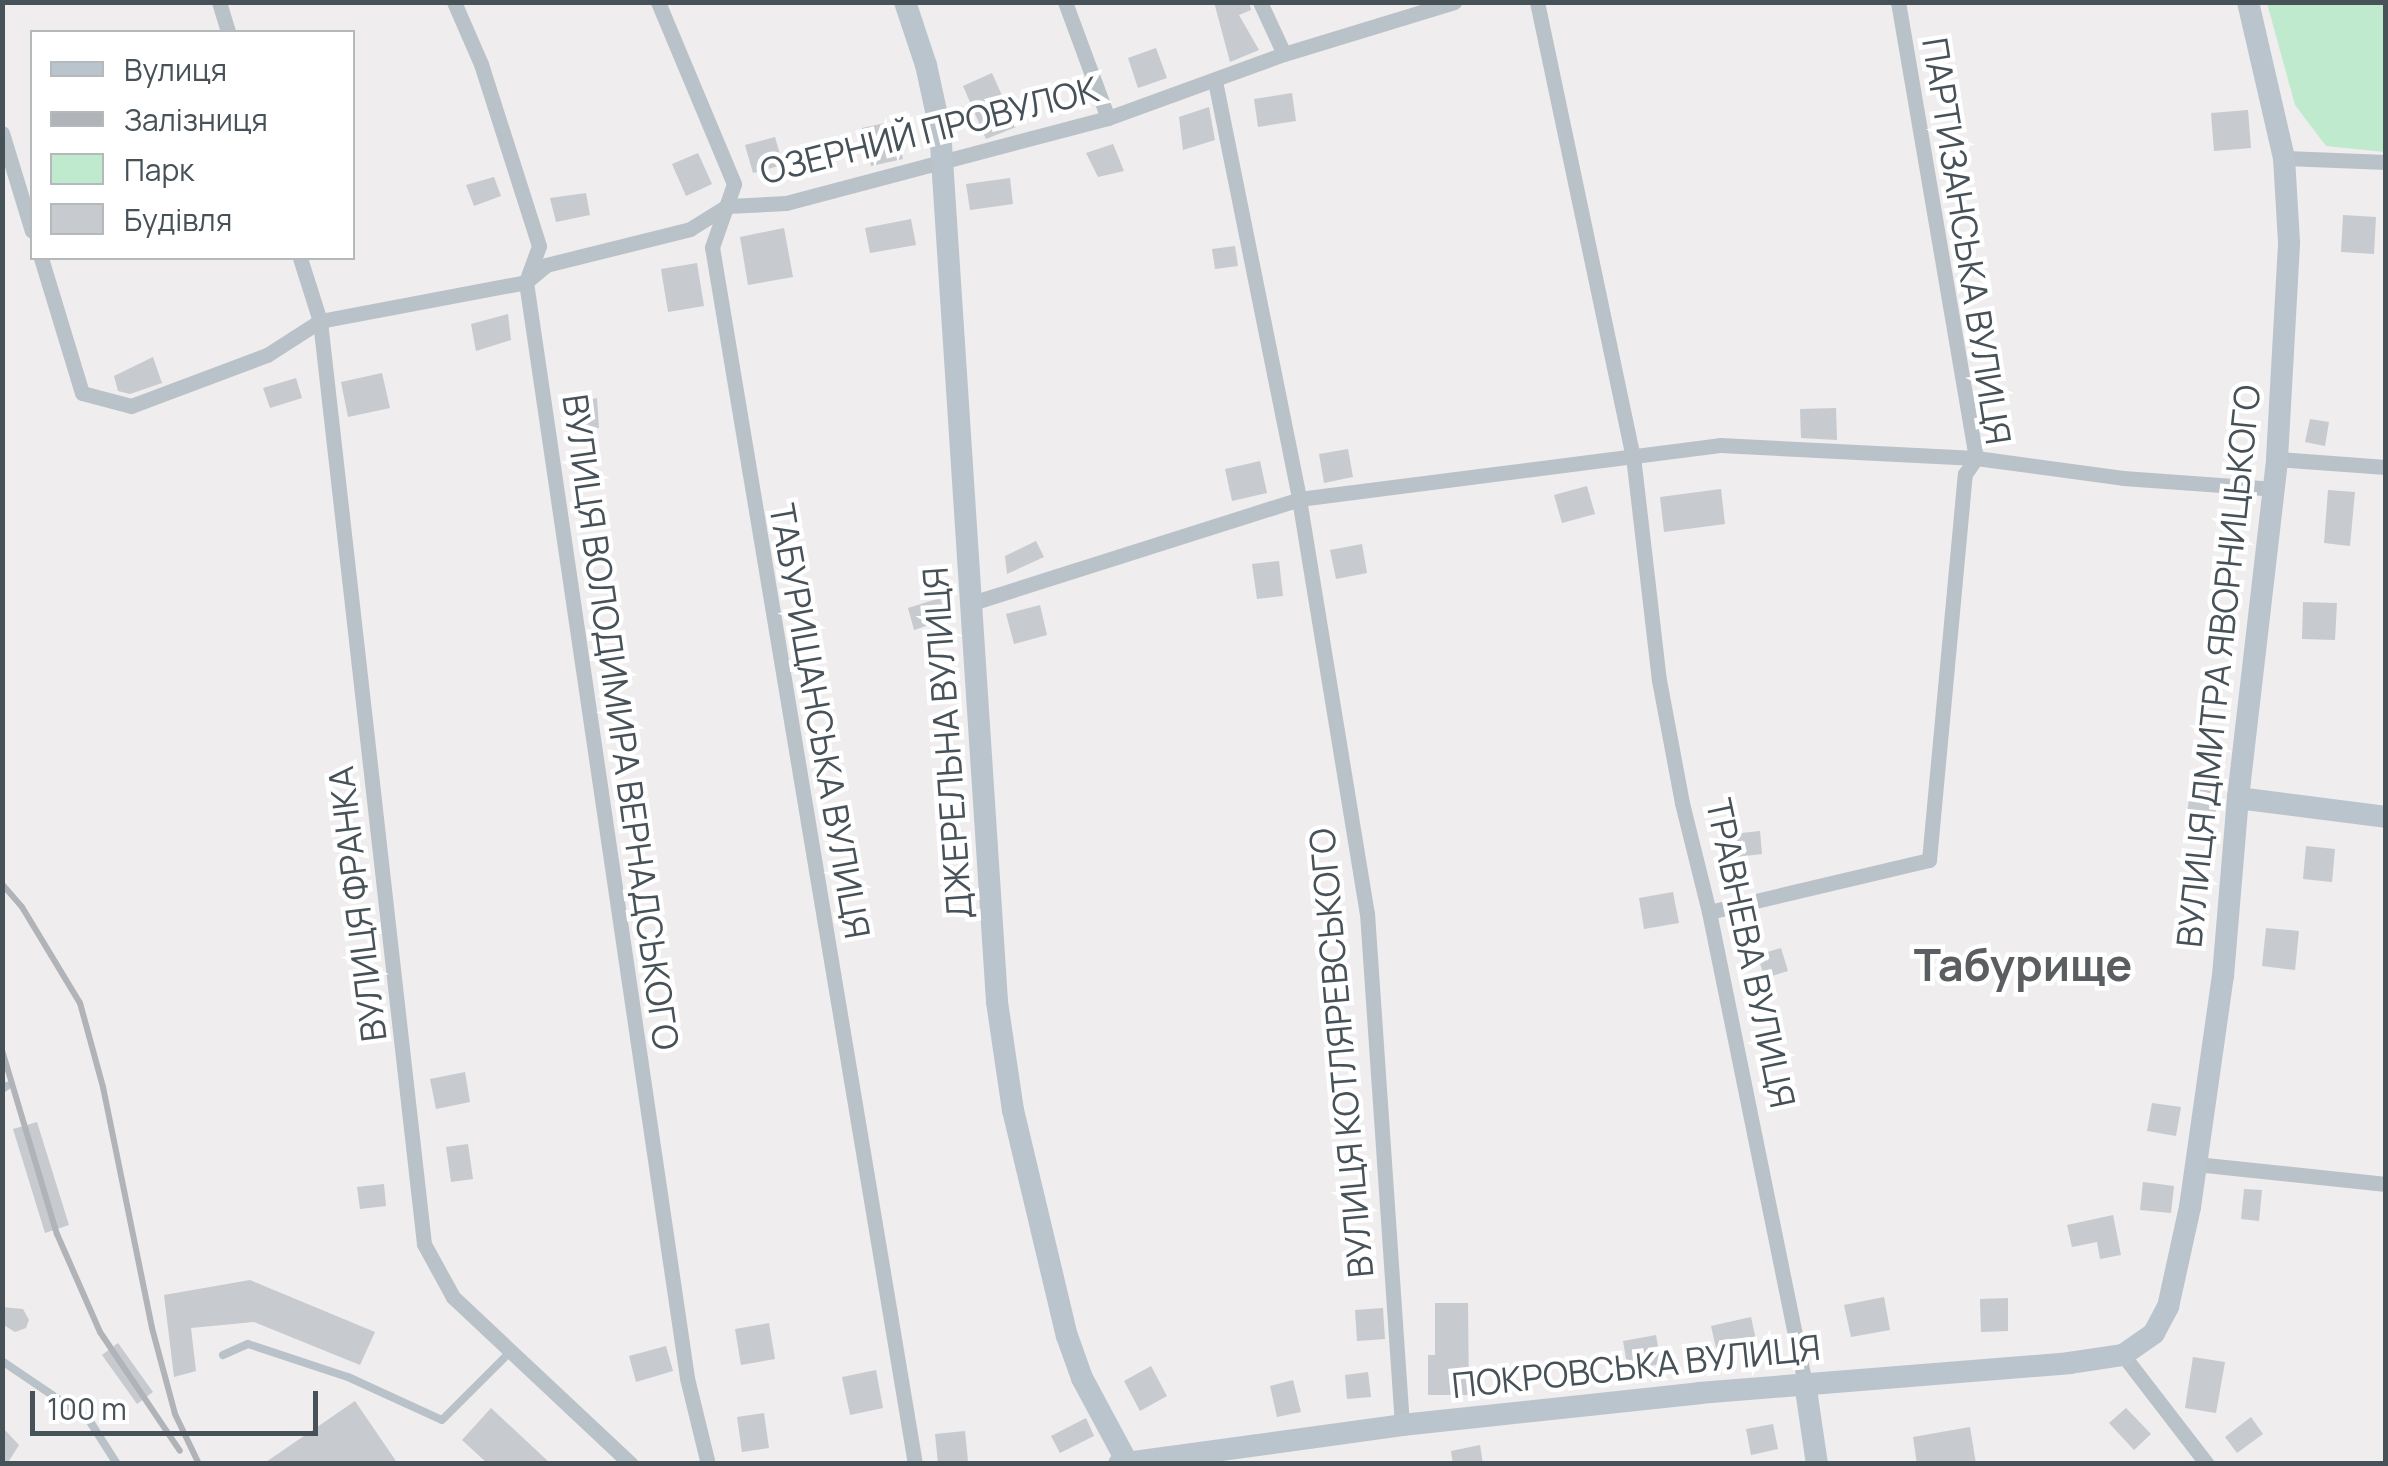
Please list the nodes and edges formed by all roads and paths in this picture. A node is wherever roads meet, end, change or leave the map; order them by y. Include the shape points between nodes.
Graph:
1 (219, 2) edge
2 (454, 2) edge
3 (658, 2) edge
4 (904, 2) edge
5 (1066, 2) edge
6 (1260, 2) edge
7 (1454, 2) edge
8 (1537, 2) edge
9 (1898, 2) edge
10 (2248, 2) edge
11 (227, 30) edge
12 (1284, 54) junction
13 (1215, 81) junction
14 (1108, 118) junction
15 (2, 133) edge
16 (2284, 158) junction
17 (2386, 162) edge
18 (939, 163) junction
19 (727, 206) junction
20 (30, 224) edge
21 (41, 260) edge
22 (301, 260) edge
23 (526, 282) junction
24 (320, 321) junction
25 (1632, 456) junction
26 (1976, 458) junction
27 (2277, 459) junction
28 (2386, 468) edge
29 (2275, 488) junction
30 (1299, 499) junction
31 (972, 603) junction
32 (2238, 798) junction
33 (2386, 817) edge
34 (1709, 912) junction
35 (2196, 1164) junction
36 (2386, 1184) edge
37 (2154, 1334) joint
38 (511, 1351) junction
39 (223, 1355) dead end
40 (2123, 1355) junction
41 (2, 1361) edge
42 (1805, 1383) junction
43 (1402, 1425) junction
44 (1127, 1462) edge
45 (118, 1464) edge
46 (632, 1464) edge
47 (708, 1464) edge
48 (915, 1464) edge
49 (1120, 1464) edge
50 (1818, 1464) edge
51 (2207, 1464) edge

1 - 11 street
2 - 23 street, ВУЛИЦЯ ВОЛОДИМИРА ВЕРНАДСЬКОГО via 481,64 539,246
3 - 19 street, ТАБУРИЩАНСЬКА ВУЛИЦЯ via 734,184
4 - 18 main road, ДЖЕРЕЛЬНА ВУЛИЦЯ via 930,81
5 - 14 street
6 - 12 street
7 - 12 street, ОЗЕРНИЙ ПРОВУЛОК
8 - 25 street, ТРАВНЕВА ВУЛИЦЯ
9 - 26 street, ПАРТИЗАНСЬКА ВУЛИЦЯ
10 - 16 main road, ВУЛИЦЯ ДМИТРА ЯВОРНИЦЬКОГО
12 - 13 street, ОЗЕРНИЙ ПРОВУЛОК
13 - 14 street, ОЗЕРНИЙ ПРОВУЛОК
13 - 30 street, ВУЛИЦЯ КОТЛЯРЕВСЬКОГО
14 - 18 street, ОЗЕРНИЙ ПРОВУЛОК
15 - 20 street
16 - 17 street
16 - 27 main road, ВУЛИЦЯ ДМИТРА ЯВОРНИЦЬКОГО via 2289,242
18 - 19 street, ОЗЕРНИЙ ПРОВУЛОК via 786,203
18 - 31 main road, ДЖЕРЕЛЬНА ВУЛИЦЯ
19 - 23 street, ОЗЕРНИЙ ПРОВУЛОК via 690,229 546,265
19 - 48 street, ТАБУРИЩАНСЬКА ВУЛИЦЯ via 712,247
21 - 24 street, ОЗЕРНИЙ ПРОВУЛОК via 82,394 131,406 267,355
22 - 24 street, ВУЛИЦЯ ФРАНКА
23 - 24 street, ОЗЕРНИЙ ПРОВУЛОК
23 - 47 street, ВУЛИЦЯ ВОЛОДИМИРА ВЕРНАДСЬКОГО via 688,1378
24 - 38 street, ВУЛИЦЯ ФРАНКА via 424,1244 454,1297
25 - 26 street via 1720,446
25 - 30 street
25 - 34 street, ТРАВНЕВА ВУЛИЦЯ via 1659,680
26 - 29 street via 2123,478
26 - 34 street, ПАРТИЗАНСЬКА ВУЛИЦЯ via 1965,474 1930,860
27 - 28 street
27 - 29 main road, ВУЛИЦЯ ДМИТРА ЯВОРНИЦЬКОГО
29 - 32 main road, ВУЛИЦЯ ДМИТРА ЯВОРНИЦЬКОГО
30 - 31 street
30 - 43 street, ВУЛИЦЯ КОТЛЯРЕВСЬКОГО via 1367,913
31 - 44 main road, ДЖЕРЕЛЬНА ВУЛИЦЯ via 997,1002 1013,1110 1066,1336
32 - 33 main road
32 - 35 main road, ВУЛИЦЯ ДМИТРА ЯВОРНИЦЬКОГО via 2223,976
34 - 42 street, ТРАВНЕВА ВУЛИЦЯ
35 - 36 street
35 - 37 main road, ВУЛИЦЯ ДМИТРА ЯВОРНИЦЬКОГО via 2179,1269
37 - 40 main road, ПОКРОВСЬКА ВУЛИЦЯ
38 - 39 lane via 442,1420 348,1377 248,1344
38 - 46 street, ВУЛИЦЯ ФРАНКА
40 - 42 main road, ПОКРОВСЬКА ВУЛИЦЯ
40 - 51 street
41 - 45 lane via 89,1420
42 - 43 main road, ПОКРОВСЬКА ВУЛИЦЯ
42 - 50 main road, ТРАВНЕВА ВУЛИЦЯ
43 - 44 main road, ПОКРОВСЬКА ВУЛИЦЯ
44 - 49 main road, ПОКРОВСЬКА ВУЛИЦЯ

